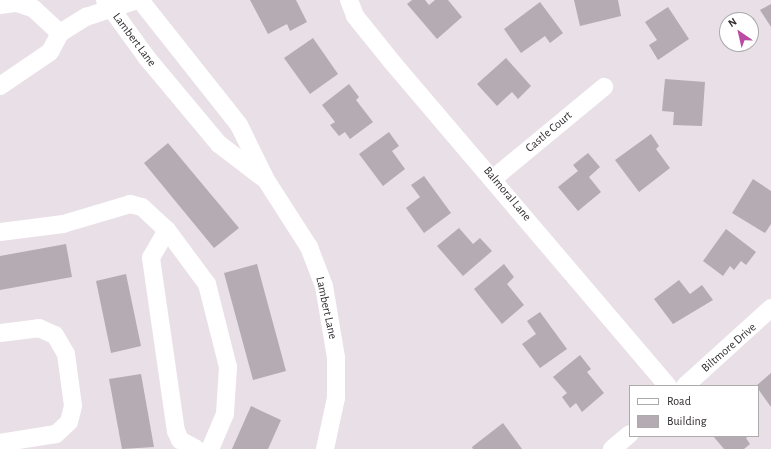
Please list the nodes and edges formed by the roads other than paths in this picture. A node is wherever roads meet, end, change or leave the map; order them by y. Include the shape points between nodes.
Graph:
1 (138, 0) edge
2 (348, 0) edge
3 (108, 4) edge
4 (0, 6) edge
5 (60, 33) junction
6 (0, 86) edge
7 (604, 87) dead end
8 (494, 178) junction
9 (266, 180) junction
10 (167, 230) junction
11 (0, 232) edge
12 (771, 308) edge
13 (0, 333) edge
14 (667, 385) edge
15 (686, 385) edge
16 (629, 435) edge
17 (0, 443) edge
18 (196, 449) edge
19 (210, 449) edge
20 (326, 449) edge
21 (612, 449) edge

1 - 3 street
1 - 9 street, Lambert Lane via 239,125
2 - 8 street, Balmoral Lane via 355,16 392,62
3 - 5 street
3 - 9 street, Lambert Lane via 219,144
4 - 5 street via 17,3 34,9
5 - 6 street via 50,52
7 - 8 street, Castle Court
8 - 14 street, Balmoral Lane
9 - 20 street, Lambert Lane via 309,247 324,286 336,358 336,398
10 - 11 street via 142,207 130,204 68,222
10 - 18 street via 151,258 176,431 180,440
10 - 19 street via 207,284 228,366 225,414
12 - 15 street, Biltmore Drive
13 - 17 street via 39,328 55,335 66,354 73,406 69,422 56,434
16 - 21 street

